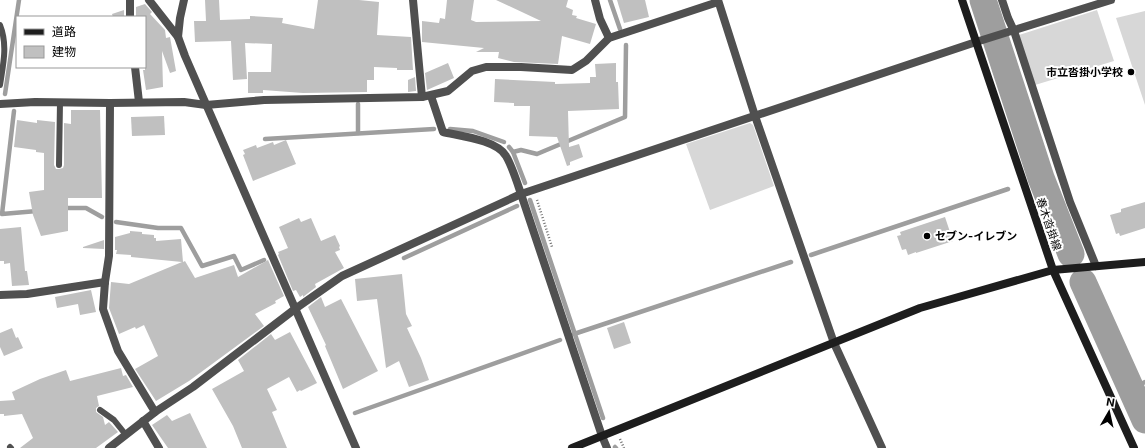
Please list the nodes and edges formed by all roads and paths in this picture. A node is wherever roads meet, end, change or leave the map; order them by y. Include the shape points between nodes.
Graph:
1 (130, 0) edge
2 (149, 0) edge
3 (184, 0) edge
4 (413, 0) edge
5 (595, 0) edge
6 (962, 0) edge
7 (1002, 0) edge
8 (1111, 0) edge
9 (718, 1) edge
10 (130, 16) edge
11 (0, 25) edge
12 (1011, 32) junction
13 (178, 37) junction
14 (609, 38) junction
15 (976, 42) junction
16 (135, 68) edge
17 (0, 85) edge
18 (427, 96) junction
19 (60, 102) junction
20 (138, 102) junction
21 (110, 103) junction
22 (0, 104) edge
23 (206, 105) junction
24 (755, 116) junction
25 (58, 165) dead end
26 (521, 194) junction
27 (1145, 262) edge
28 (1096, 266) junction
29 (1053, 270) junction
30 (105, 282) junction
31 (0, 295) edge
32 (295, 309) junction
33 (834, 343) junction
34 (100, 410) dead end
35 (155, 412) junction
36 (143, 421) junction
37 (126, 435) junction
38 (602, 436) junction
39 (109, 448) edge
40 (159, 448) edge
41 (356, 448) edge
42 (572, 448) edge
43 (607, 448) edge
44 (882, 448) edge
45 (1134, 448) edge

1 - 10 street
2 - 13 street
3 - 13 street
4 - 18 street
5 - 14 street
6 - 15 street, 春木沓掛線
7 - 12 street
8 - 12 street
9 - 14 street
9 - 24 street
11 - 17 lane via 5,45
12 - 15 street
12 - 28 street via 1070,202
13 - 23 street
14 - 18 street via 586,61 572,70 486,67 472,71 448,91
15 - 24 street
15 - 29 street, 春木沓掛線
16 - 20 street
18 - 23 street via 264,100
18 - 26 street via 443,132 491,144 506,155
19 - 21 street
19 - 22 street
19 - 25 lane
20 - 21 street
20 - 23 street via 184,102
21 - 30 street via 110,256
23 - 32 street
24 - 26 street
24 - 33 street
26 - 32 street via 342,276
26 - 38 street
27 - 28 street
28 - 29 street
29 - 33 street via 920,308
29 - 45 street, 春木沓掛線
30 - 31 street via 27,294
30 - 35 street via 103,309 118,350
32 - 35 street via 193,387
32 - 41 street
33 - 38 street
33 - 44 street
34 - 37 lane via 114,420
35 - 36 street
36 - 37 street
36 - 40 street
37 - 39 street
38 - 42 street
38 - 43 street

